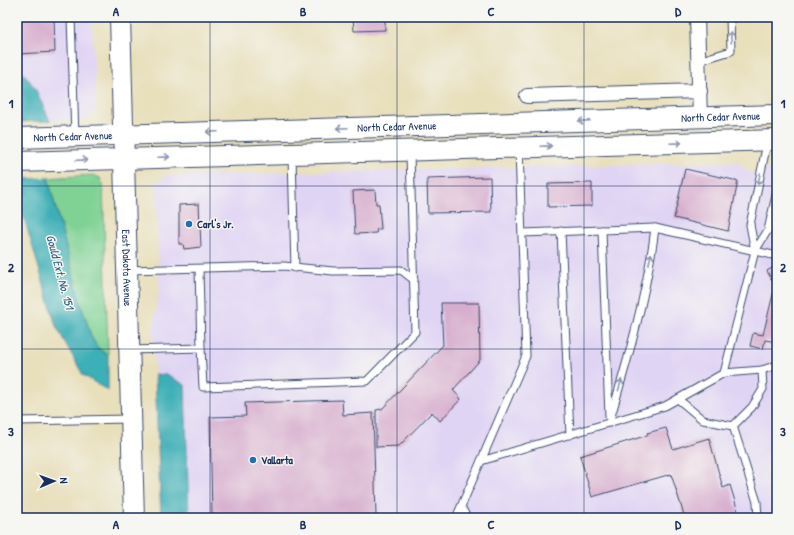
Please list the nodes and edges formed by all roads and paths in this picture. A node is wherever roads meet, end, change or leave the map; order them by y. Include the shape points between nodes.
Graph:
1 (71, 17) edge
2 (120, 17) edge
3 (697, 17) edge
4 (730, 17) edge
5 (698, 62) junction
6 (700, 91) junction
7 (527, 96) dead end
8 (777, 115) edge
9 (700, 117) junction
10 (557, 122) junction
11 (124, 135) junction
12 (75, 136) junction
13 (774, 137) edge
14 (17, 138) edge
15 (574, 146) junction
16 (519, 147) junction
17 (410, 150) junction
18 (292, 154) junction
19 (125, 158) junction
20 (17, 162) edge
21 (777, 191) edge
22 (655, 228) junction
23 (602, 230) junction
24 (561, 232) junction
25 (523, 233) junction
26 (755, 251) junction
27 (777, 256) edge
28 (199, 268) junction
29 (295, 268) junction
30 (128, 270) junction
31 (414, 280) junction
32 (201, 348) junction
33 (130, 350) junction
34 (777, 365) edge
35 (762, 370) junction
36 (724, 373) junction
37 (678, 399) junction
38 (131, 419) junction
39 (17, 421) edge
40 (609, 422) junction
41 (733, 426) junction
42 (570, 434) junction
43 (481, 461) junction
44 (462, 508) junction
45 (134, 518) edge
46 (456, 518) edge
47 (467, 518) edge
48 (758, 518) edge

1 - 12 lane
2 - 11 main road, East Dakota Avenue
3 - 5 street
5 -> 4 lane via 731,51
5 - 6 street
6 - 7 street
6 - 9 street
8 - 9 main road, North Cedar Avenue
9 -> 10 main road, North Cedar Avenue
9 - 15 main road via 695,125 688,129 605,132 584,136
10 -> 11 main road, North Cedar Avenue
10 - 17 main road via 536,133 428,136 419,139
11 - 12 main road, North Cedar Avenue
11 - 19 main road, East Dakota Avenue
12 - 14 main road, North Cedar Avenue
15 -> 13 main road
13 -> 26 lane via 750,225
16 -> 15 main road
16 - 17 main road
16 - 25 lane
17 - 18 main road
17 - 31 lane
19 -> 18 main road
18 - 29 lane
20 -> 19 main road
19 - 30 main road, East Dakota Avenue
21 - 26 lane via 768,230
22 - 23 lane
22 - 26 lane
40 -> 22 lane via 626,366
23 - 24 lane
23 - 40 lane
24 - 25 lane
24 - 42 lane
25 - 43 lane via 526,356
26 - 27 lane
26 - 36 lane
28 - 29 lane
28 - 30 lane
28 - 32 lane
29 - 31 lane via 333,271 401,270
30 - 33 main road, East Dakota Avenue
31 - 32 lane via 415,332 367,381 203,387
32 - 33 lane
33 - 38 main road, East Dakota Avenue
34 - 35 lane
35 - 36 lane
35 - 41 lane via 763,389 752,407
36 - 37 lane
37 - 40 lane via 665,406
37 - 41 lane via 703,420
38 - 39 lane
38 - 45 main road, East Dakota Avenue
40 - 42 lane
41 - 48 lane via 757,502
42 - 43 lane
43 - 44 lane
44 - 46 lane
44 - 47 lane

